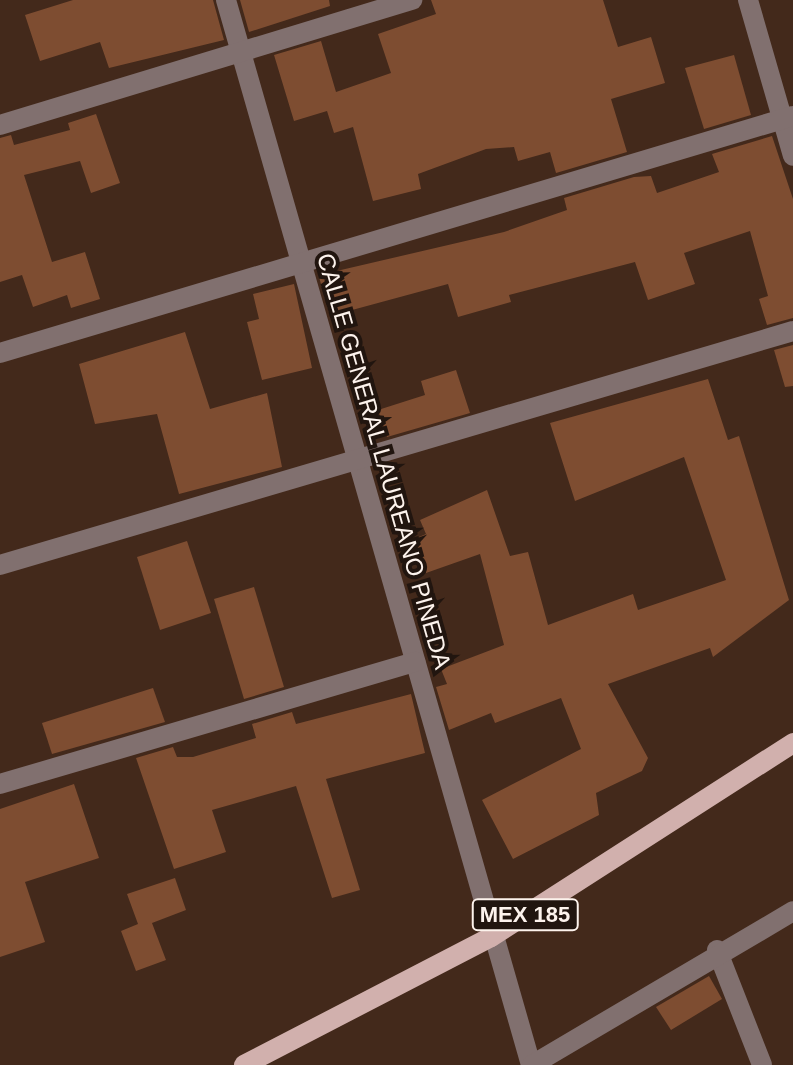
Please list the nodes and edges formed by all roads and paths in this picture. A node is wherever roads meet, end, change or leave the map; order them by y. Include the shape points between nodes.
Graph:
1 (226, 0) edge
2 (412, 0) edge
3 (748, 0) edge
4 (240, 53) junction
5 (788, 117) edge
6 (0, 125) edge
7 (793, 156) edge
8 (299, 262) junction
9 (793, 331) edge
10 (0, 353) edge
11 (355, 465) junction
12 (0, 565) edge
13 (415, 662) junction
14 (793, 743) edge
15 (0, 784) edge
16 (793, 911) edge
17 (491, 937) junction
18 (717, 950) junction
19 (256, 1062) edge
20 (532, 1065) edge
21 (762, 1065) edge

1 - 4 street, CALLE GENERAL LAUREANO PINEDA
2 - 4 street
3 - 5 street
4 - 6 street
4 - 8 street, CALLE GENERAL LAUREANO PINEDA
5 - 7 street
5 - 8 street
8 - 10 street
8 - 11 street, CALLE GENERAL LAUREANO PINEDA
9 - 11 street
11 - 12 street
11 - 13 street, CALLE GENERAL LAUREANO PINEDA
13 - 15 street
13 - 17 street, CALLE GENERAL LAUREANO PINEDA
14 - 17 main road, MEX 185
16 - 18 street
17 - 19 main road, MEX 185
17 - 20 street, CALLE GENERAL LAUREANO PINEDA
18 - 20 street
18 - 21 street

